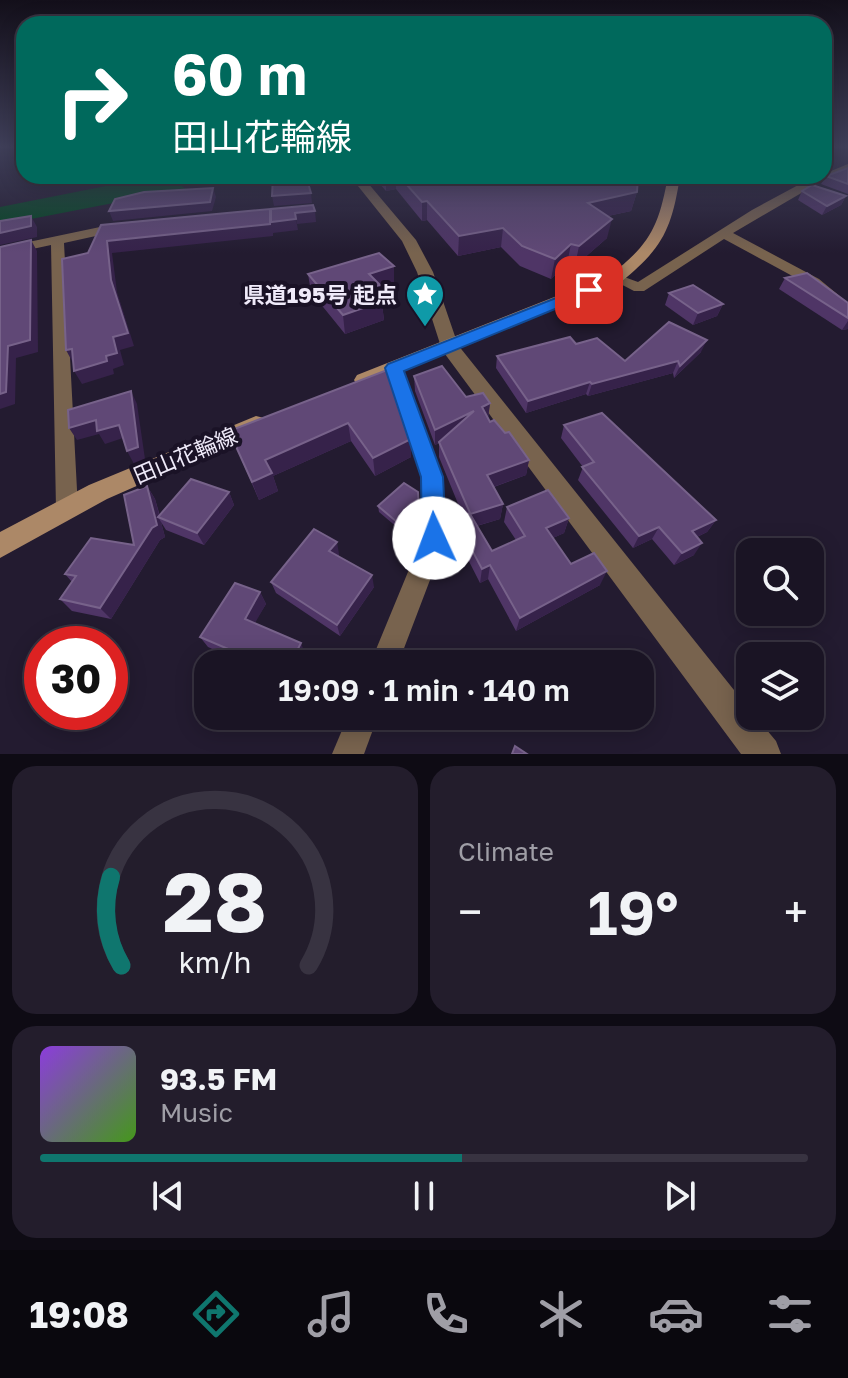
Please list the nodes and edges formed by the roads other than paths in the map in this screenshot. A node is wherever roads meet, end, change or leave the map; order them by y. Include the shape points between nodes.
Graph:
1 (363, 184) edge
2 (673, 184) edge
3 (805, 185) joint
4 (820, 191) edge
5 (132, 226) edge
6 (724, 234) junction
7 (57, 240) junction
8 (0, 252) edge
9 (616, 278) junction
10 (848, 311) edge
11 (449, 346) junction
12 (394, 368) junction
13 (338, 390) edge
14 (282, 414) edge
15 (67, 509) junction
16 (0, 546) edge
17 (390, 650) edge
18 (357, 730) edge
19 (348, 754) edge
20 (763, 754) edge

1 - 11 street via 409,240
2 - 9 main road via 667,224 649,254
3 - 4 street
3 - 6 street
5 - 7 street
6 - 9 street via 639,288
6 - 10 street via 814,282
7 - 8 street
7 - 15 street
9 - 11 main road
11 - 12 main road
11 - 20 street
12 - 13 main road
12 - 17 street via 432,477 434,538
14 - 15 main road, 田山花輪線
15 - 16 main road, 田山花輪線
18 - 19 street

